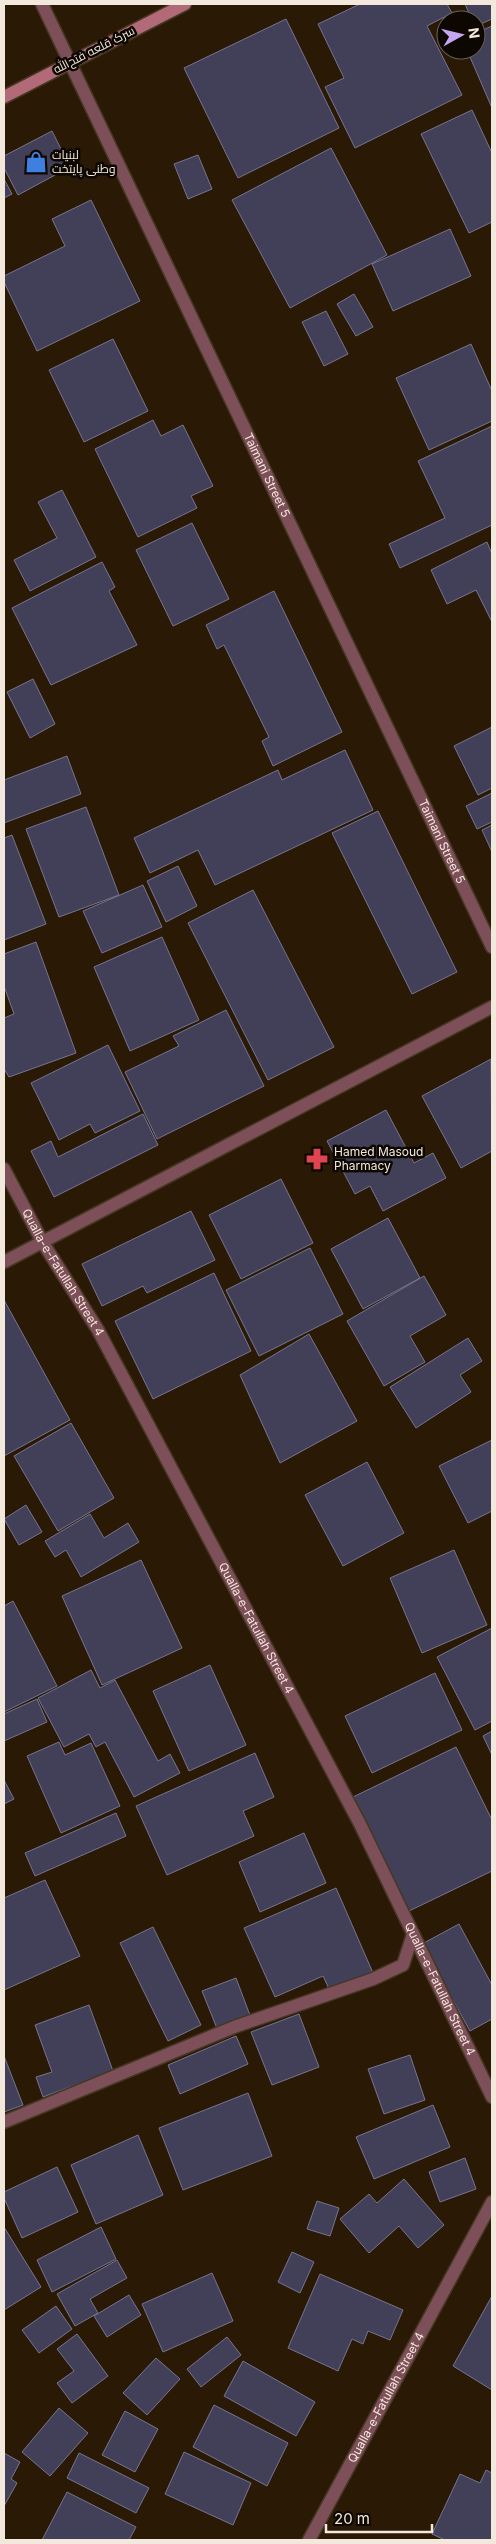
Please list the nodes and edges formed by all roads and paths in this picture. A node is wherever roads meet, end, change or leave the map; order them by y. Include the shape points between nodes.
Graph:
1 (42, 4) edge
2 (185, 4) edge
3 (70, 63) junction
4 (4, 98) edge
5 (492, 946) edge
6 (492, 1006) edge
7 (4, 1169) edge
8 (43, 1243) junction
9 (4, 1262) edge
10 (413, 1934) junction
11 (492, 2097) edge
12 (4, 2122) edge
13 (492, 2202) edge
14 (310, 2540) edge

1 - 3 street, Taimani Street 5
2 - 3 main road, سرک قلعه فتح‌الله
3 - 4 main road, سرک قلعه فتح‌الله
3 - 5 street, Taimani Street 5
6 - 8 street
7 - 8 street, Qualla-e-Fatullah Street 4
8 - 9 street
8 - 10 street, Qualla-e-Fatullah Street 4 via 98,1330 360,1824
10 - 11 street, Qualla-e-Fatullah Street 4
10 - 12 street via 404,1965 374,1979 234,2027
13 - 14 street, Qualla-e-Fatullah Street 4

